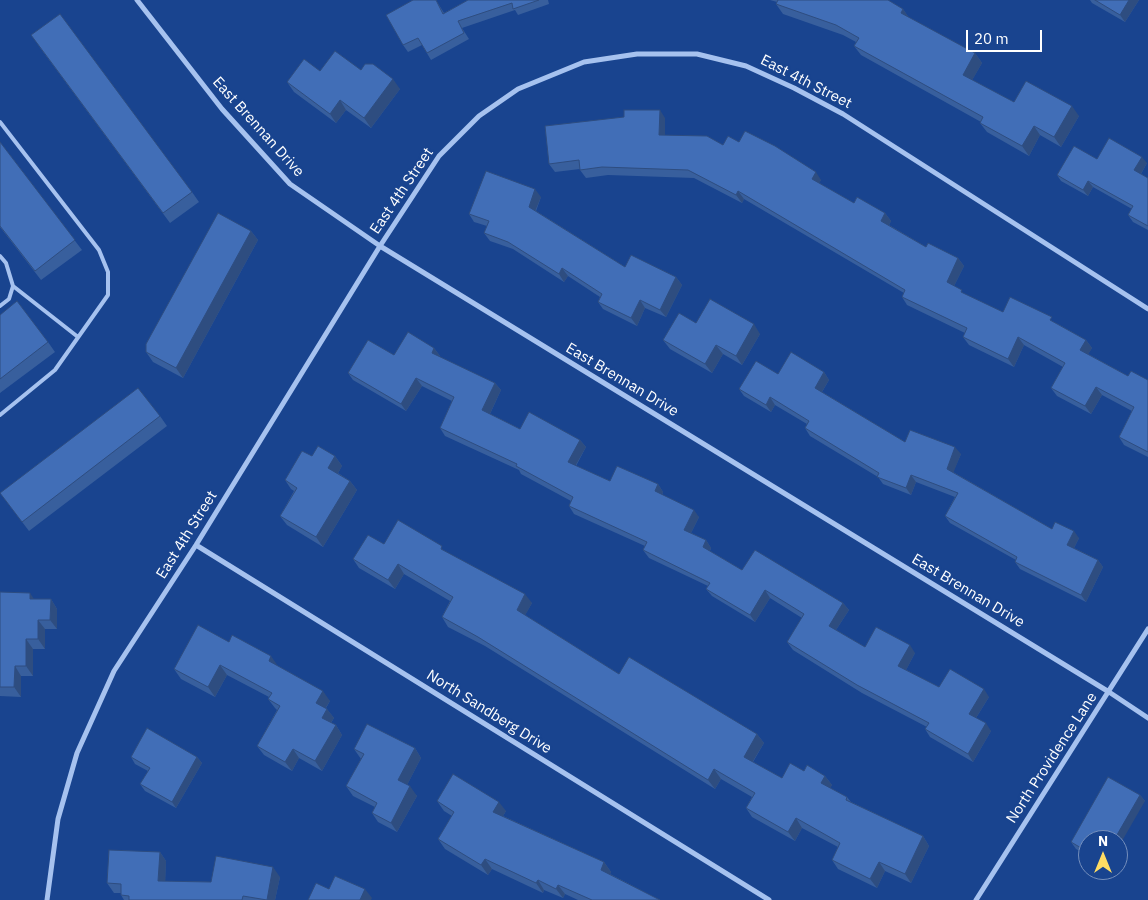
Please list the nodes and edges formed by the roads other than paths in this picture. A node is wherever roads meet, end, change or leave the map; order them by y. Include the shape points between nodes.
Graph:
1 (138, 0) edge
2 (0, 122) edge
3 (380, 246) junction
4 (0, 256) edge
5 (13, 286) junction
6 (0, 306) edge
7 (1148, 309) edge
8 (78, 337) junction
9 (0, 415) edge
10 (196, 545) junction
11 (1148, 629) edge
12 (1109, 692) junction
13 (1148, 718) edge
14 (47, 900) edge
15 (769, 900) edge
16 (976, 900) edge

1 - 3 street, East Brennan Drive via 222,109 290,184
2 - 8 lane via 98,250 108,272 108,295
3 - 7 street, East 4th Street via 439,156 479,116 518,90 584,62 637,54 697,54 746,66 842,114
3 - 10 street, East 4th Street
3 - 12 street, East Brennan Drive
4 - 5 lane via 6,263
5 - 6 lane via 9,299
5 - 8 lane
8 - 9 lane via 55,370
10 - 14 street, East 4th Street via 114,671 77,753 58,819
10 - 15 street, North Sandberg Drive
11 - 12 street, North Providence Lane
12 - 13 street, East Brennan Drive
12 - 16 street, North Providence Lane

